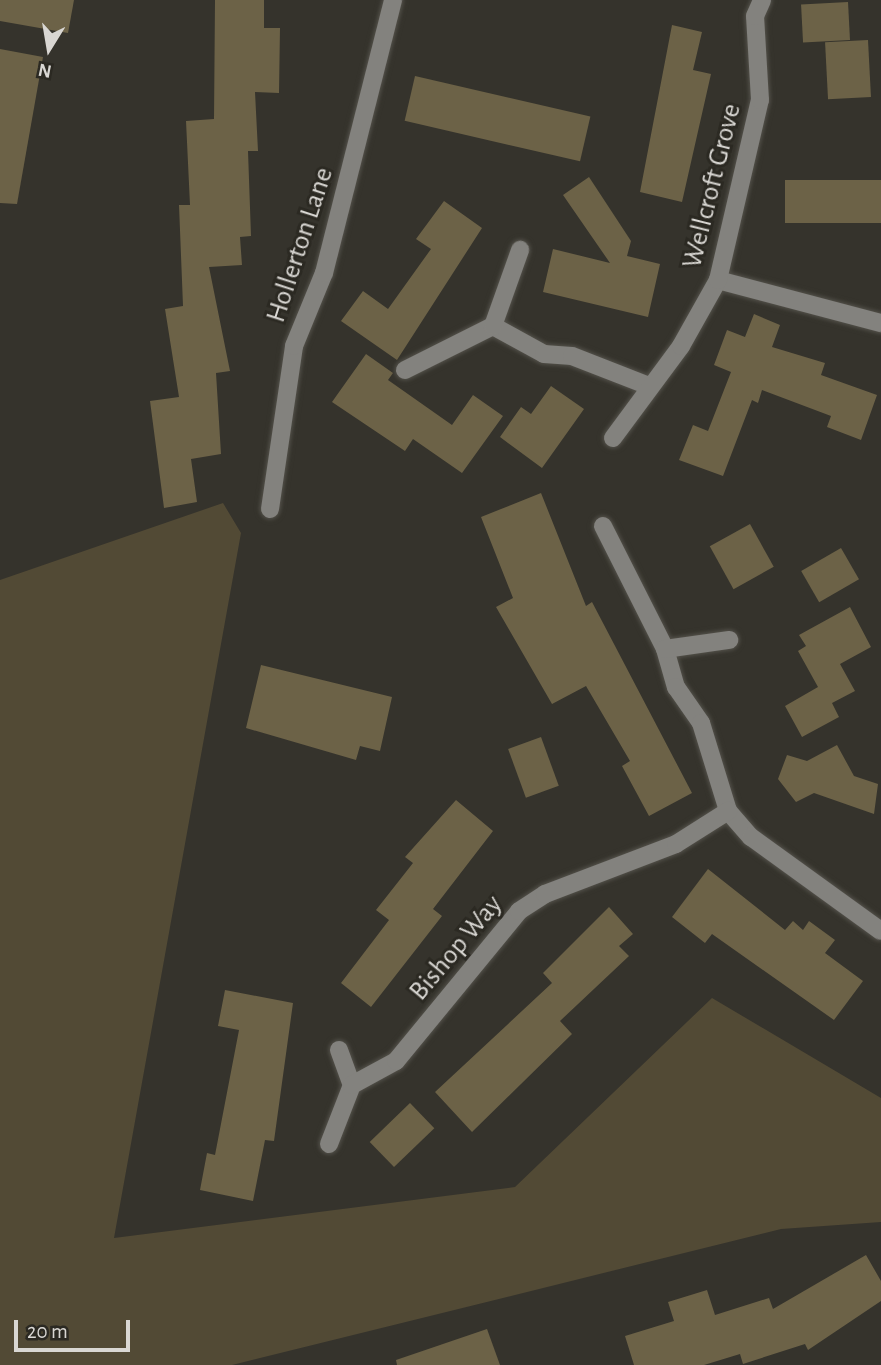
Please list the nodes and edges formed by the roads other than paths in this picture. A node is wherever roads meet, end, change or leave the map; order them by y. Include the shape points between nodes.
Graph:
1 (393, 0) edge
2 (762, 0) edge
3 (520, 250) dead end
4 (718, 280) junction
5 (881, 323) edge
6 (493, 326) junction
7 (405, 370) dead end
8 (649, 386) junction
9 (612, 438) dead end
10 (270, 509) dead end
11 (603, 526) dead end
12 (729, 640) dead end
13 (665, 649) junction
14 (728, 811) junction
15 (881, 931) edge
16 (340, 1050) dead end
17 (352, 1085) junction
18 (329, 1144) dead end

1 - 10 street, Hollerton Lane via 324,273 294,346
2 - 4 street, Wellcroft Grove via 755,16 760,100
3 - 6 street
4 - 5 street
4 - 8 street, Wellcroft Grove via 681,346
6 - 7 street
6 - 8 street via 544,354 572,356
8 - 9 street, Wellcroft Grove
11 - 13 street via 633,595
12 - 13 street
13 - 14 street via 676,687 701,723
14 - 15 street via 751,837
14 - 17 street, Bishop Way via 676,844 545,894 519,911 396,1061
16 - 17 street
17 - 18 street

